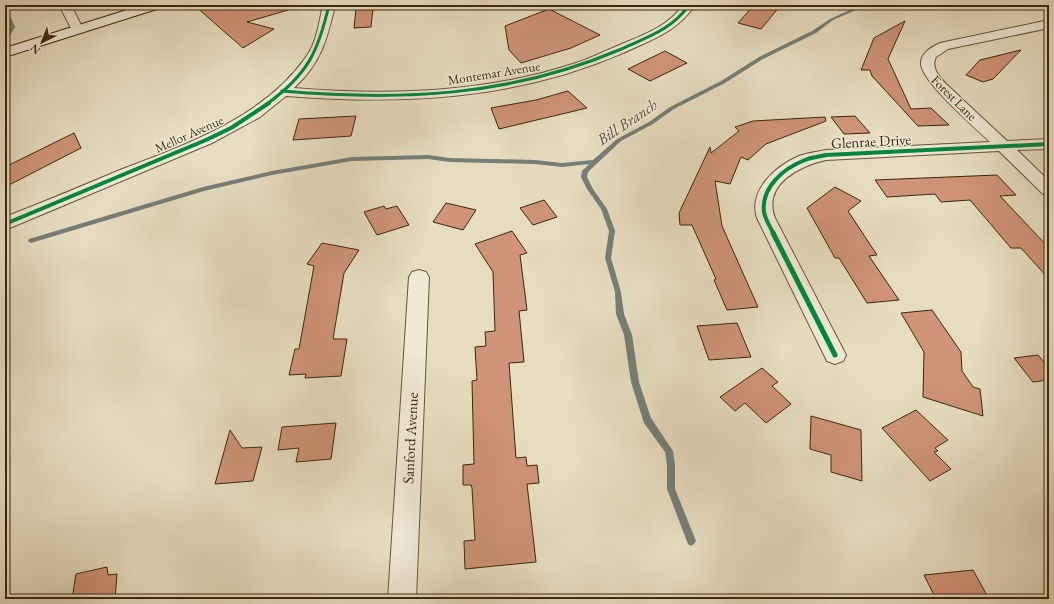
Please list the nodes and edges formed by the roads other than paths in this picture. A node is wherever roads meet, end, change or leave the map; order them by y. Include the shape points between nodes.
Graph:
1 (65, 5) edge
2 (156, 5) edge
3 (329, 5) edge
4 (689, 5) edge
5 (1049, 24) edge
6 (77, 29) junction
7 (5, 53) edge
8 (282, 92) junction
9 (1049, 144) edge
10 (1004, 146) junction
11 (1049, 190) edge
12 (5, 224) edge
13 (419, 277) dead end
14 (834, 355) dead end
15 (402, 599) edge

1 - 6 street
2 - 6 main road
3 - 8 street, Mellor Avenue via 314,56
4 - 8 street, Montemar Avenue via 672,25 652,36 581,66 522,82 483,89 361,97
5 - 10 street, Forest Lane via 944,46 933,51 928,57 930,74 940,86
6 - 7 main road
8 - 12 street, Mellor Avenue via 254,114 189,148
9 - 10 street, Glenrae Drive
10 - 11 street, Forest Lane
10 - 14 street, Glenrae Drive via 826,155 803,160 786,169 774,180 766,197 764,212
13 - 15 street, Sanford Avenue

